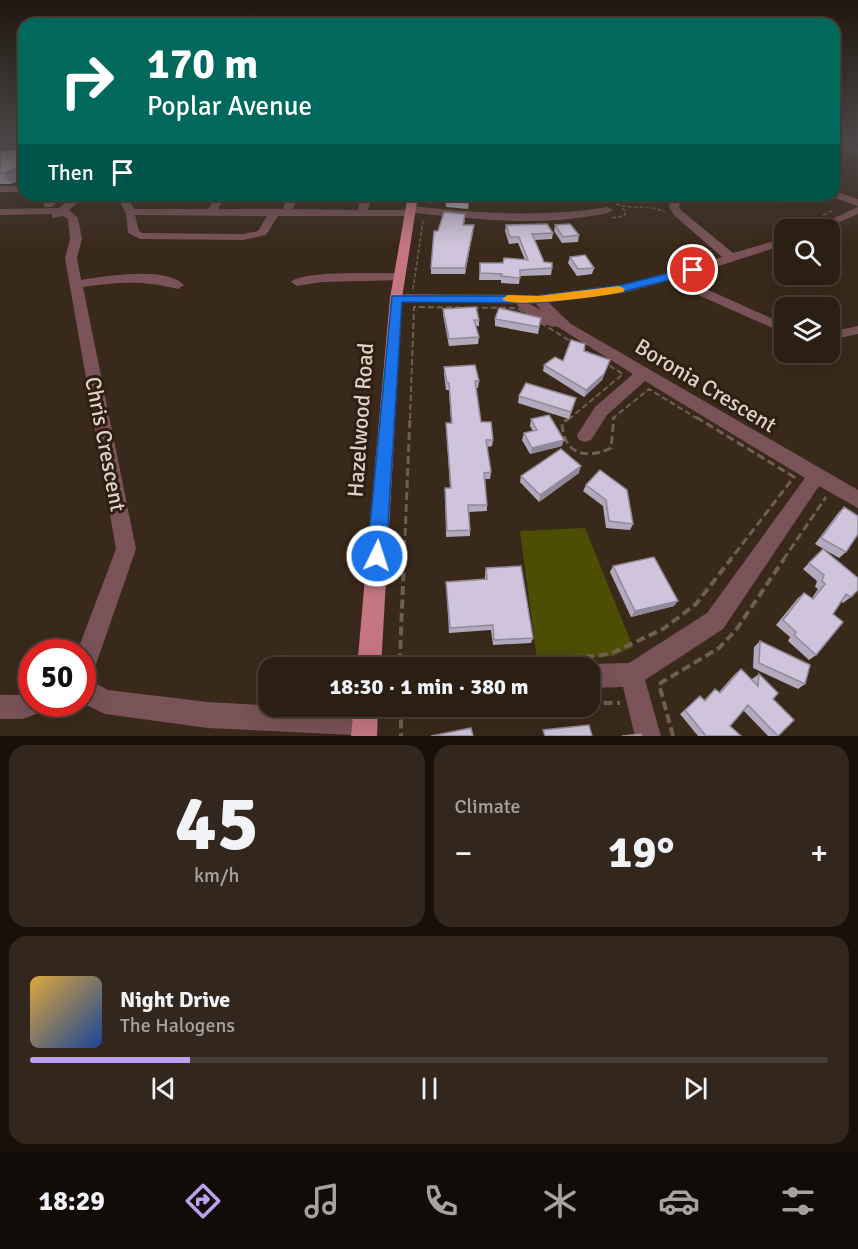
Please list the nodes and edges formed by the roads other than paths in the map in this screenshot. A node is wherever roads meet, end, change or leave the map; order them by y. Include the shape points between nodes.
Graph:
1 (0, 189) edge
2 (18, 189) edge
3 (840, 196) edge
4 (52, 201) edge
5 (75, 201) edge
6 (125, 201) edge
7 (218, 201) edge
8 (288, 201) edge
9 (365, 201) edge
10 (412, 201) edge
11 (676, 201) edge
12 (858, 203) edge
13 (48, 205) dead end
14 (858, 210) edge
15 (212, 211) junction
16 (0, 212) edge
17 (362, 213) junction
18 (410, 213) junction
19 (130, 214) junction
20 (277, 214) junction
21 (610, 214) road end
22 (25, 215) junction
23 (62, 215) junction
24 (0, 218) edge
25 (837, 219) edge
26 (774, 244) edge
27 (731, 258) junction
28 (674, 276) junction
29 (399, 278) junction
30 (297, 282) dead end
31 (77, 284) junction
32 (178, 285) dead end
33 (404, 294) junction
34 (538, 299) junction
35 (518, 303) junction
36 (774, 324) edge
37 (566, 327) junction
38 (858, 330) edge
39 (840, 334) edge
40 (643, 374) junction
41 (585, 435) dead end
42 (816, 476) junction
43 (858, 500) edge
44 (93, 639) edge
45 (370, 657) edge
46 (632, 675) junction
47 (600, 676) edge
48 (96, 697) edge
49 (0, 707) edge
50 (18, 707) edge
51 (365, 724) edge
52 (648, 736) edge

1 - 2 street
3 - 12 street
4 - 13 street
5 - 23 street
6 - 19 street
7 - 15 street
8 - 20 street
9 - 17 street
10 - 18 main road, Hazelwood Road
11 - 27 street via 678,213
14 - 25 street
15 - 19 street
15 - 20 street
16 - 22 street
17 - 18 street
17 - 20 street
18 - 20 street
18 - 21 street via 527,219
18 - 29 main road, Hazelwood Road
19 - 20 street
19 - 20 street via 134,233 140,236 243,237 262,233
22 - 23 street
22 - 24 street
23 - 31 street, Chris Crescent via 73,218 71,258
26 - 27 street
27 - 28 street
28 - 34 street via 622,289
28 - 36 street
29 - 30 street via 322,278
29 - 33 main road, Hazelwood Road
31 - 32 street via 144,279 169,280
31 - 44 street, Chris Crescent via 126,549
33 - 35 street
33 - 45 main road, Hazelwood Road
34 - 35 street
34 - 37 street, Boronia Crescent
35 - 37 street
37 - 40 street, Boronia Crescent
38 - 39 street
40 - 41 street via 602,411
40 - 42 street, Boronia Crescent
42 - 43 street, Boronia Crescent
42 - 46 street via 715,621
46 - 47 street
46 - 52 street
48 - 51 street via 105,702 208,716
49 - 50 street

